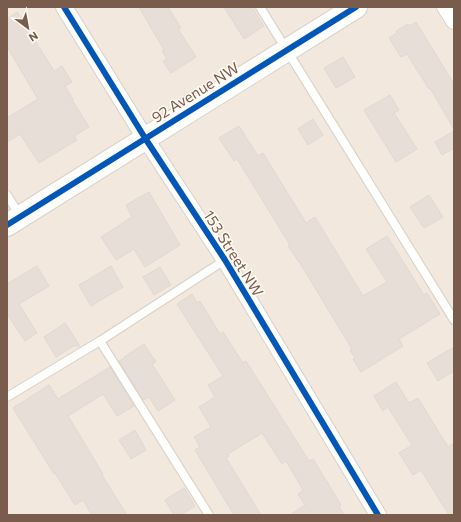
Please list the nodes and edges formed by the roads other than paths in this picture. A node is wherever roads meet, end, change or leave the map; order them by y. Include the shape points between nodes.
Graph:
1 (64, 7) edge
2 (260, 7) edge
3 (356, 7) edge
4 (445, 7) edge
5 (454, 21) edge
6 (287, 50) junction
7 (145, 138) junction
8 (7, 195) edge
9 (14, 221) edge
10 (225, 260) junction
11 (454, 320) edge
12 (100, 341) junction
13 (7, 397) edge
14 (208, 515) edge
15 (378, 515) edge

1 - 7 street, 153 Street NW
2 - 6 lane
3 - 6 street, 92 Avenue NW
4 - 5 street
6 - 7 street, 92 Avenue NW
6 - 11 lane
7 - 9 street, 92 Avenue NW
7 - 10 street, 153 Street NW
8 - 9 lane
10 - 12 lane
10 - 15 street, 153 Street NW
12 - 13 lane
12 - 14 lane

